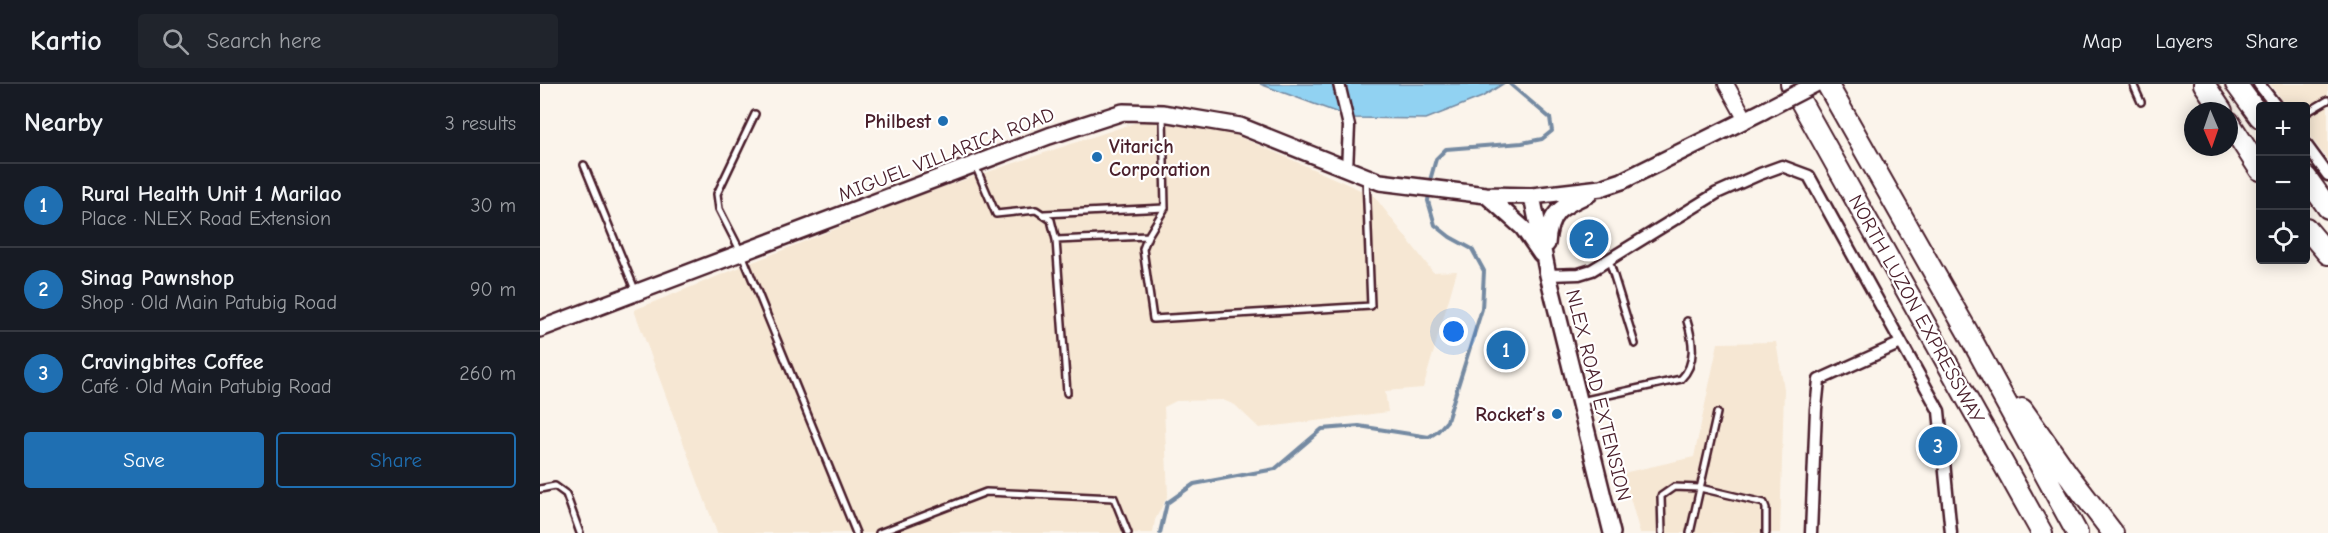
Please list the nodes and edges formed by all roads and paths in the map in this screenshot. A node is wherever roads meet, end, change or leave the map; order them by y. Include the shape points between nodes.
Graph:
1 (1339, 84) edge
2 (1726, 84) edge
3 (1791, 84) edge
4 (1815, 84) edge
5 (1827, 84) edge
6 (2133, 84) edge
7 (2204, 84) edge
8 (2236, 84) edge
9 (2259, 84) edge
10 (2328, 100) edge
11 (2141, 102) dead end
12 (2216, 102) edge
13 (2273, 102) edge
14 (2310, 111) edge
15 (2256, 112) edge
16 (1163, 113) junction
17 (755, 114) dead end
18 (1746, 120) junction
19 (2238, 141) edge
20 (2310, 150) edge
21 (584, 165) dead end
22 (975, 165) junction
23 (2256, 165) edge
24 (1347, 169) junction
25 (2328, 174) edge
26 (1366, 177) junction
27 (2310, 183) edge
28 (1601, 189) junction
29 (1486, 195) junction
30 (1532, 196) junction
31 (1166, 208) junction
32 (2328, 208) edge
33 (1044, 214) junction
34 (2310, 233) edge
35 (1148, 236) junction
36 (1056, 240) junction
37 (742, 254) junction
38 (2328, 254) edge
39 (1609, 260) junction
40 (1547, 269) junction
41 (636, 293) junction
42 (1687, 321) dead end
43 (541, 325) edge
44 (1967, 331) junction
45 (1902, 343) junction
46 (1635, 344) dead end
47 (1067, 393) dead end
48 (1579, 401) junction
49 (1717, 413) dead end
50 (1700, 488) junction
51 (540, 489) edge
52 (580, 533) edge
53 (856, 533) edge
54 (879, 533) edge
55 (1128, 533) edge
56 (1612, 533) edge
57 (1662, 533) edge
58 (1690, 533) edge
59 (1766, 533) edge
60 (1811, 533) edge
61 (1951, 533) edge
62 (2042, 533) edge
63 (2077, 533) edge
64 (2112, 533) edge

1 - 24 street via 1348,126
2 - 18 street
3 - 62 highway, NORTH LUZON EXPRESSWAY
4 - 18 main road, MIGUEL VILLARICA ROAD, bridge
5 - 44 highway, NORTH LUZON EXPRESSWAY
6 - 11 lane
7 - 12 highway
8 - 15 highway
9 - 13 street
10 - 14 lane
16 - 22 main road, MIGUEL VILLARICA ROAD via 1123,112
16 - 24 main road, MIGUEL VILLARICA ROAD via 1240,126
16 - 31 lane
17 - 37 lane via 717,194 719,209
18 - 28 main road, MIGUEL VILLARICA ROAD
19 - 23 highway
20 - 25 street
21 - 41 lane
22 - 33 lane via 996,214 1036,210
22 - 37 main road, MIGUEL VILLARICA ROAD
24 - 26 main road, MIGUEL VILLARICA ROAD
26 - 29 main road, MIGUEL VILLARICA ROAD
26 - 35 lane via 1371,306 1154,319 1143,249
27 - 32 highway
28 - 30 main road, MIGUEL VILLARICA ROAD
28 - 40 main road via 1553,215 1547,232
29 - 30 main road, MIGUEL VILLARICA ROAD
29 - 40 main road via 1523,228
30 - 40 main road, NLEX ROAD EXTENSION
31 - 33 lane
31 - 35 lane
33 - 36 lane via 1051,220
34 - 38 highway
35 - 36 lane
36 - 47 lane
37 - 41 main road, MIGUEL VILLARICA ROAD
37 - 53 lane
39 - 40 street via 1579,274
39 - 45 street via 1717,193 1782,166 1809,176
39 - 46 lane
40 - 48 main road, NLEX ROAD EXTENSION
41 - 43 main road, MIGUEL VILLARICA ROAD
42 - 48 lane via 1693,340 1690,370 1681,379
44 - 63 highway, NORTH LUZON EXPRESSWAY
44 - 64 highway
45 - 60 street via 1819,380
45 - 61 street via 1939,411
48 - 56 main road, NLEX ROAD EXTENSION
49 - 50 lane
50 - 57 lane via 1674,487 1661,496
50 - 58 lane
50 - 59 lane via 1764,503
51 - 52 lane via 555,486 566,494
54 - 55 lane via 986,492 1114,498

